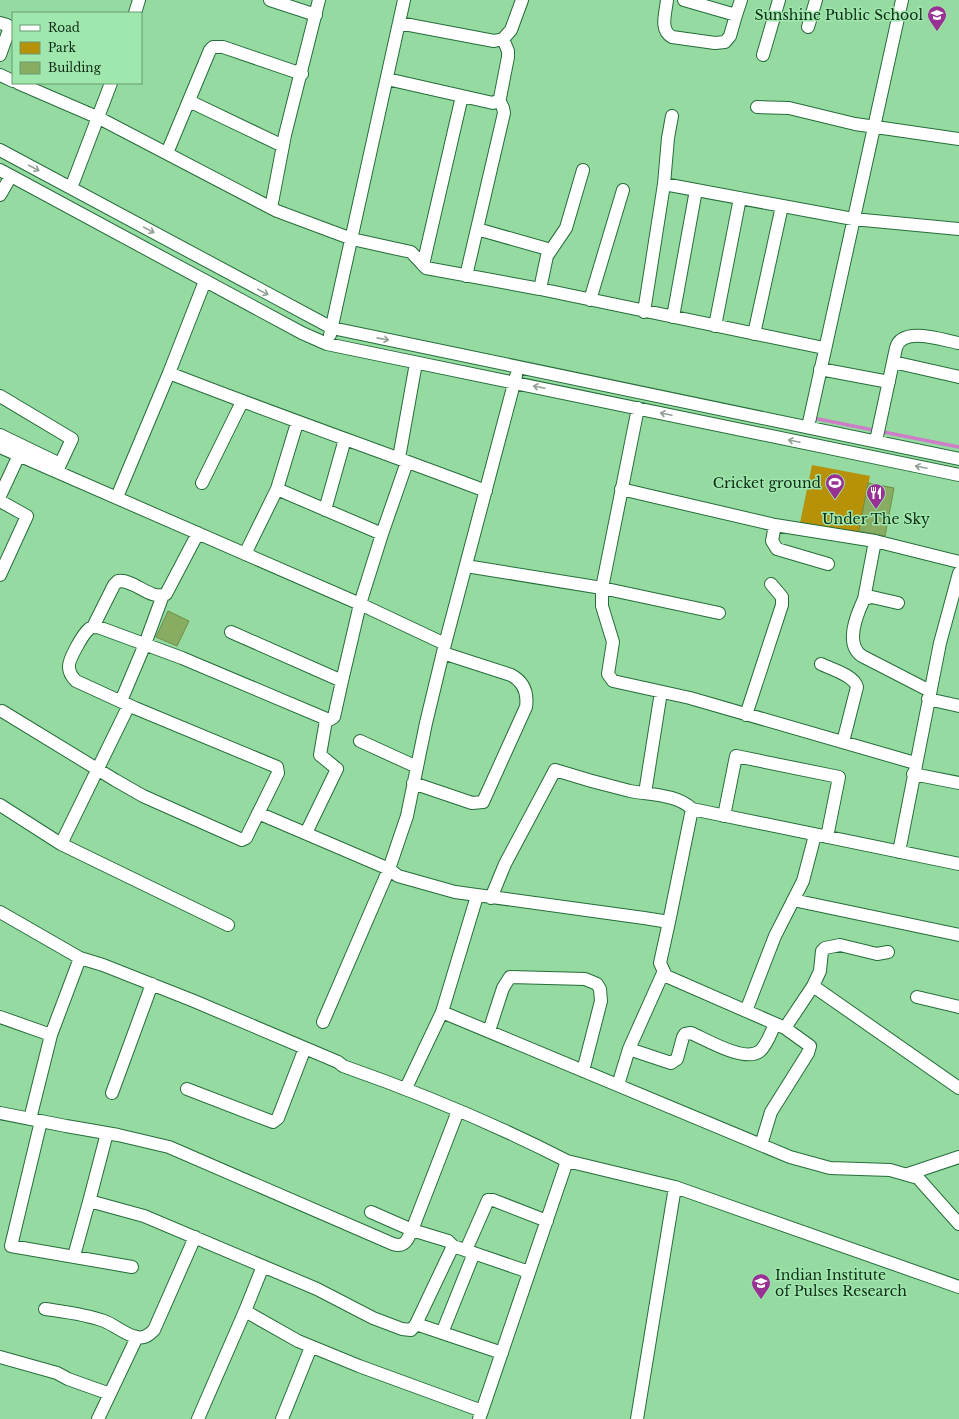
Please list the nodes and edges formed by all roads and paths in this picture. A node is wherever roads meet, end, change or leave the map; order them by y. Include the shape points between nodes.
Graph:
1 (139, 0) edge
2 (270, 0) edge
3 (319, 0) edge
4 (404, 0) edge
5 (522, 0) edge
6 (667, 0) edge
7 (684, 0) edge
8 (741, 0) edge
9 (779, 0) edge
10 (816, 0) edge
11 (902, 0) edge
12 (706, 3) edge
13 (135, 12) edge
14 (316, 15) junction
15 (736, 15) junction
16 (0, 23) edge
17 (399, 23) junction
18 (808, 27) dead end
19 (503, 39) junction
20 (0, 55) edge
21 (763, 55) dead end
22 (302, 74) junction
23 (0, 75) edge
24 (387, 79) junction
25 (12, 81) edge
26 (23, 84) edge
27 (111, 84) edge
28 (37, 87) edge
29 (462, 96) junction
30 (499, 100) junction
31 (188, 102) junction
32 (757, 108) dead end
33 (672, 116) dead end
34 (99, 118) junction
35 (874, 126) junction
36 (959, 139) edge
37 (283, 146) junction
38 (0, 150) edge
39 (167, 153) junction
40 (0, 170) edge
41 (583, 170) dead end
42 (11, 176) junction
43 (664, 184) junction
44 (70, 188) junction
45 (623, 190) dead end
46 (696, 190) junction
47 (0, 194) edge
48 (740, 198) junction
49 (782, 206) junction
50 (271, 208) junction
51 (853, 219) junction
52 (477, 228) junction
53 (959, 230) edge
54 (352, 239) junction
55 (551, 250) junction
56 (423, 265) junction
57 (466, 276) junction
58 (205, 281) junction
59 (540, 289) junction
60 (590, 300) junction
61 (644, 312) junction
62 (673, 317) junction
63 (715, 326) junction
64 (332, 328) junction
65 (754, 334) junction
66 (327, 344) junction
67 (959, 344) edge
68 (824, 348) junction
69 (893, 362) junction
70 (416, 363) junction
71 (520, 367) junction
72 (820, 369) junction
73 (169, 374) junction
74 (959, 377) edge
75 (514, 382) junction
76 (889, 382) junction
77 (0, 396) edge
78 (242, 402) junction
79 (638, 408) junction
80 (297, 423) junction
81 (808, 427) junction
82 (0, 435) edge
83 (345, 439) junction
84 (876, 442) junction
85 (0, 447) edge
86 (19, 455) junction
87 (959, 459) edge
88 (403, 460) junction
89 (59, 468) junction
90 (959, 475) edge
91 (202, 483) dead end
92 (277, 489) junction
93 (621, 489) junction
94 (486, 491) junction
95 (0, 496) edge
96 (117, 497) junction
97 (0, 501) edge
98 (325, 510) junction
99 (775, 525) junction
100 (198, 533) junction
101 (382, 534) junction
102 (874, 541) junction
103 (245, 554) junction
104 (959, 562) edge
105 (828, 564) dead end
106 (466, 566) junction
107 (959, 573) edge
108 (0, 575) edge
109 (771, 584) dead end
110 (602, 588) junction
111 (163, 595) junction
112 (864, 599) junction
113 (898, 603) dead end
114 (360, 604) junction
115 (720, 613) dead end
116 (954, 613) edge
117 (93, 627) junction
118 (231, 632) dead end
119 (145, 644) junction
120 (444, 648) junction
121 (821, 664) dead end
122 (342, 681) junction
123 (661, 692) junction
124 (929, 695) junction
125 (125, 703) junction
126 (959, 706) edge
127 (2, 712) dead end
128 (746, 715) junction
129 (326, 720) junction
130 (360, 741) dead end
131 (843, 742) junction
132 (417, 767) junction
133 (914, 768) junction
134 (97, 769) junction
135 (413, 783) junction
136 (959, 783) edge
137 (645, 793) junction
138 (0, 805) edge
139 (692, 809) junction
140 (258, 813) junction
141 (724, 816) junction
142 (306, 832) junction
143 (821, 836) junction
144 (61, 844) junction
145 (899, 852) junction
146 (959, 864) edge
147 (389, 869) junction
148 (477, 896) junction
149 (492, 898) junction
150 (793, 900) junction
151 (0, 912) edge
152 (669, 922) junction
153 (228, 925) dead end
154 (959, 935) edge
155 (888, 952) dead end
156 (80, 958) junction
157 (663, 973) junction
158 (152, 984) junction
159 (813, 986) junction
160 (917, 997) dead end
161 (959, 1007) edge
162 (746, 1011) junction
163 (442, 1012) junction
164 (0, 1018) edge
165 (323, 1022) dead end
166 (780, 1026) junction
167 (489, 1031) junction
168 (50, 1035) junction
169 (305, 1048) junction
170 (629, 1049) junction
171 (583, 1071) junction
172 (618, 1085) junction
173 (406, 1088) junction
174 (959, 1088) edge
175 (187, 1089) dead end
176 (112, 1093) dead end
177 (458, 1111) junction
178 (0, 1113) edge
179 (35, 1120) junction
180 (107, 1133) junction
181 (761, 1145) junction
182 (959, 1157) edge
183 (568, 1161) junction
184 (908, 1174) junction
185 (675, 1187) junction
186 (90, 1198) junction
187 (371, 1212) dead end
188 (547, 1221) junction
189 (959, 1224) edge
190 (412, 1230) junction
191 (195, 1237) junction
192 (5, 1245) edge
193 (453, 1246) junction
194 (470, 1252) junction
195 (74, 1256) junction
196 (263, 1266) junction
197 (132, 1267) dead end
198 (529, 1272) junction
199 (959, 1287) edge
200 (45, 1309) dead end
201 (245, 1311) junction
202 (416, 1324) junction
203 (442, 1333) junction
204 (137, 1337) junction
205 (311, 1347) junction
206 (502, 1353) junction
207 (0, 1357) edge
208 (110, 1394) junction
209 (480, 1415) edge
210 (98, 1419) edge
211 (198, 1419) edge
212 (282, 1419) edge
213 (637, 1419) edge

1 - 13 street
2 - 14 street
3 - 14 street
4 - 17 street
5 - 19 street via 514,24 508,36
6 - 15 street via 664,27 672,37 715,43 726,42
7 - 12 street
8 - 15 street
9 - 21 street
10 - 18 street
11 - 35 street
12 - 15 street
14 - 22 street
16 - 20 street via 6,25 9,30
17 - 19 street via 494,40
17 - 24 street
19 - 30 street via 508,57
22 - 31 street via 218,46 210,50
22 - 37 street
23 - 25 street
24 - 29 street
24 - 54 street
26 - 28 street
27 - 34 street
28 - 34 street
29 - 30 street via 493,103
29 - 56 street
30 - 52 street via 504,111
31 - 37 street
31 - 39 street
32 - 35 street via 789,108
33 - 43 street
34 - 39 street
34 - 44 street
35 - 36 street
35 - 51 street
37 - 50 street
38 -> 44 street
39 - 50 street
40 - 42 street
41 - 55 street via 566,228
42 - 47 street
42 - 58 street
43 - 46 street
43 - 61 street
44 -> 64 street
45 - 60 street
46 - 48 street
46 - 62 street
48 - 49 street
48 - 63 street
49 - 51 street
49 - 65 street
50 - 54 street
51 - 53 street
51 - 68 street
52 - 55 street
52 - 57 street
54 - 56 street via 410,252
54 - 64 street
55 - 59 street via 545,262
56 - 57 street via 426,268
57 - 59 street
58 - 66 street
58 - 73 street
59 - 60 street
60 - 61 street
61 - 62 street
62 - 63 street
63 - 65 street
64 - 66 street
64 -> 71 street
65 - 68 street
66 - 70 street
67 - 69 street via 906,336 897,343
68 - 72 street
69 - 74 street
69 - 76 street
70 - 75 street
70 - 88 street
71 - 75 street
71 - 81 street
72 - 76 street
72 - 81 street
73 - 78 street
73 - 96 street
79 -> 75 street
75 - 94 street
76 - 84 street
77 - 89 street via 72,438
78 - 80 street
78 - 91 street
90 -> 79 street
79 - 93 street
80 - 83 street
80 - 92 street
81 - 84 street
82 - 89 street
83 - 88 street
83 - 98 street
84 - 87 street
85 - 86 street
86 - 89 street
86 - 95 street
88 - 94 street
88 - 101 street
89 - 96 street
92 - 98 street
92 - 103 street
93 - 99 street
93 - 110 street
94 - 106 street
96 - 100 street
97 - 108 street via 27,516
98 - 101 street
99 - 102 street
99 - 105 street via 772,541 777,549
100 - 103 street
100 - 111 street via 169,591
101 - 114 street
102 - 104 street
102 - 112 street
103 - 114 street
106 - 110 street
106 - 120 street
107 - 116 street
109 - 128 street via 782,597 782,605
110 - 115 street
110 - 123 street via 602,606 613,642 608,669 610,677 613,681
111 - 117 street via 154,594 125,581 118,581
111 - 119 street
112 - 113 street via 872,597
112 - 124 street via 853,632 855,650
114 - 120 street
114 - 122 street
116 - 124 street
117 - 119 street
117 - 125 street via 85,634 70,659 70,675 76,681
118 - 122 street
119 - 125 street
119 - 129 street
120 - 132 street
120 - 135 street via 519,680 525,689 526,707 483,802 472,803
121 - 131 street via 856,683
122 - 129 street via 333,719
123 - 128 street
123 - 137 street
124 - 126 street
124 - 133 street
125 - 134 street
125 - 140 street via 277,768 278,773
127 - 134 street
128 - 131 street
129 - 142 street via 320,755 337,769
130 - 132 street
131 - 133 street
132 - 135 street
133 - 136 street
133 - 145 street
134 - 140 street via 143,796 239,840 246,838
134 - 144 street
135 - 147 street via 407,816
137 - 139 street via 672,798 686,803
137 - 149 street via 555,770 505,864
138 - 144 street
139 - 141 street
139 - 152 street
140 - 142 street
141 - 143 street
141 - 143 street via 736,756 751,759 839,778
142 - 147 street
143 - 145 street
143 - 150 street
144 - 153 street
145 - 146 street
147 - 148 street via 398,876
147 - 165 street
148 - 149 street
148 - 163 street
149 - 152 street
150 - 154 street
150 - 162 street via 775,936
151 - 156 street
152 - 157 street via 660,963
155 - 159 street via 877,954 840,945 829,946 822,950 820,972
156 - 158 street
156 - 168 street
157 - 162 street via 669,978
157 - 170 street
158 - 169 street
158 - 176 street
159 - 166 street
159 - 174 street
160 - 161 street
162 - 166 street
163 - 167 street
163 - 173 street
164 - 168 street
166 - 170 street via 762,1048 750,1055 739,1054 690,1033 683,1037 677,1059 671,1063
166 - 181 street via 806,1042 810,1049 771,1112
167 - 171 street
167 - 171 street via 505,983 510,977 592,980 600,989 601,1001
168 - 179 street
169 - 173 street via 343,1066
169 - 175 street via 278,1118 273,1122
170 - 172 street
171 - 172 street
172 - 181 street
173 - 177 street
177 - 183 street
177 - 190 street
178 - 179 street
179 - 180 street
179 - 192 street
180 - 186 street
180 - 190 street via 169,1147 393,1244 404,1244
181 - 184 street via 790,1157 830,1168 890,1170
182 - 184 street
183 - 185 street
183 - 188 street
184 - 189 street via 924,1183
185 - 199 street
185 - 213 street
186 - 191 street via 101,1205 133,1212
186 - 195 street
187 - 190 street
188 - 194 street via 488,1200
188 - 198 street
190 - 193 street via 448,1241
191 - 196 street
191 - 204 street via 154,1330 144,1337
192 - 195 street
193 - 194 street
193 - 202 street
194 - 198 street
194 - 203 street
195 - 197 street
196 - 201 street
196 - 202 street via 402,1330 411,1330
198 - 206 street
200 - 204 street via 99,1319
201 - 205 street
201 - 211 street
202 - 203 street
203 - 206 street
204 - 208 street
205 - 209 street
205 - 212 street
206 - 209 street
207 - 208 street via 56,1373
208 - 210 street

